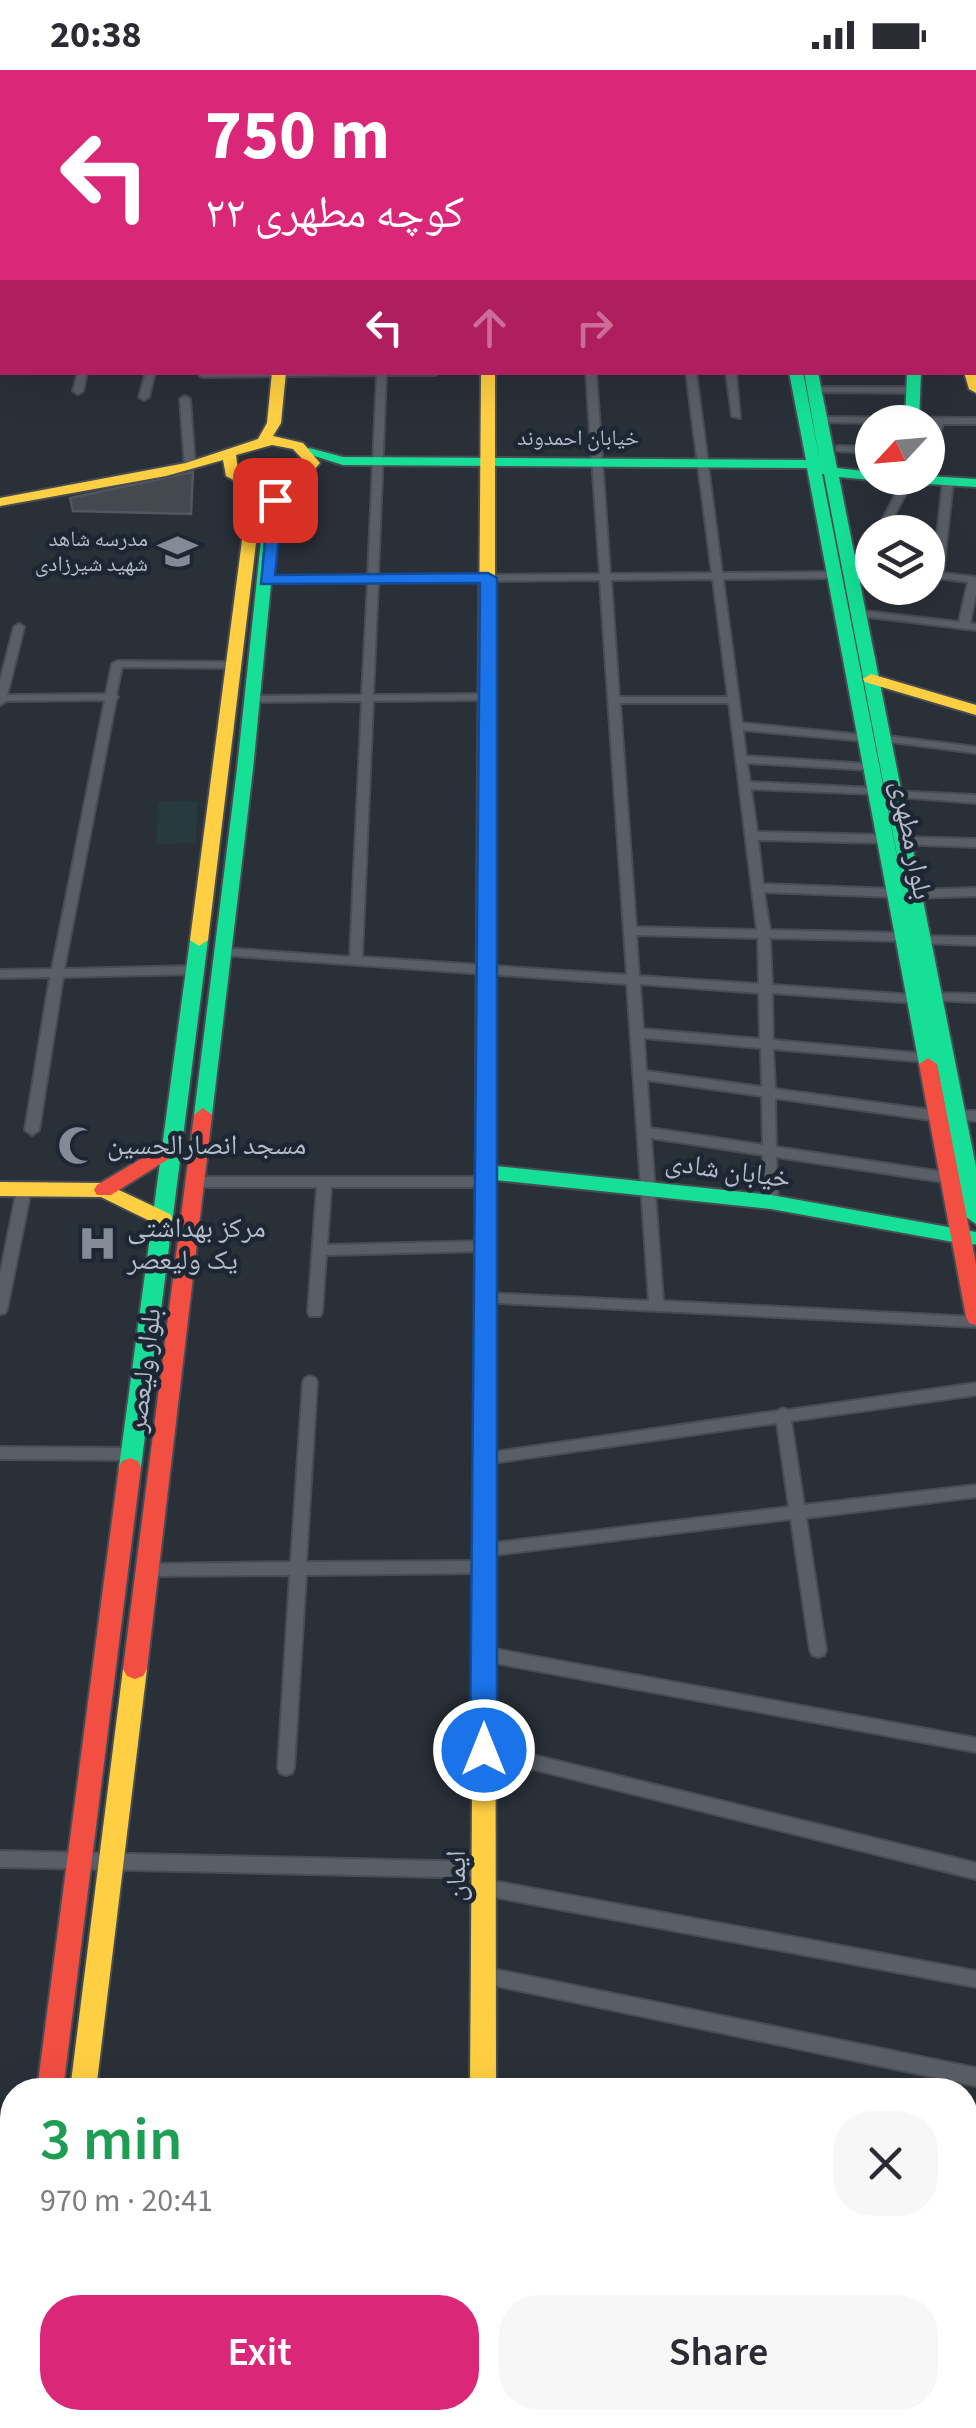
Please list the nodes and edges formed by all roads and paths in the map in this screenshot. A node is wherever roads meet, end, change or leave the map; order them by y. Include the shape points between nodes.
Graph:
1 (82, 375) edge
2 (151, 375) edge
3 (279, 375) edge
4 (382, 375) edge
5 (488, 375) edge
6 (591, 375) edge
7 (691, 375) edge
8 (731, 375) edge
9 (797, 375) edge
10 (813, 381) edge
11 (914, 381) edge
12 (78, 391) dead end
13 (144, 397) dead end
14 (185, 399) dead end
15 (737, 416) dead end
16 (820, 420) junction
17 (855, 420) edge
18 (945, 421) edge
19 (976, 421) edge
20 (269, 432) junction
21 (302, 448) junction
22 (839, 449) dead end
23 (855, 449) edge
24 (343, 461) junction
25 (380, 461) junction
26 (229, 462) junction
27 (489, 462) junction
28 (598, 462) junction
29 (702, 464) junction
30 (190, 467) junction
31 (822, 468) junction
32 (855, 473) edge
33 (297, 478) junction
34 (945, 480) edge
35 (948, 481) junction
36 (246, 482) junction
37 (976, 484) edge
38 (0, 502) edge
39 (943, 515) edge
40 (855, 569) edge
41 (841, 570) junction
42 (717, 576) junction
43 (945, 576) edge
44 (605, 577) junction
45 (488, 578) junction
46 (373, 579) junction
47 (266, 580) junction
48 (975, 580) edge
49 (856, 613) junction
50 (970, 626) edge
51 (18, 628) dead end
52 (236, 665) junction
53 (871, 679) junction
54 (114, 697) junction
55 (488, 697) junction
56 (366, 698) junction
57 (0, 699) edge
58 (252, 700) junction
59 (614, 700) junction
60 (734, 700) junction
61 (976, 710) edge
62 (737, 726) junction
63 (872, 738) junction
64 (976, 750) edge
65 (741, 759) junction
66 (870, 767) junction
67 (744, 784) junction
68 (883, 792) junction
69 (976, 799) edge
70 (751, 836) junction
71 (893, 840) junction
72 (976, 844) edge
73 (758, 888) junction
74 (976, 892) edge
75 (903, 893) junction
76 (630, 931) junction
77 (764, 934) junction
78 (912, 939) junction
79 (976, 940) edge
80 (224, 952) junction
81 (356, 961) junction
82 (195, 970) junction
83 (487, 970) junction
84 (58, 973) junction
85 (0, 974) edge
86 (634, 982) junction
87 (766, 990) junction
88 (924, 998) junction
89 (976, 998) edge
90 (637, 1032) junction
91 (767, 1044) junction
92 (927, 1058) junction
93 (640, 1074) junction
94 (768, 1093) junction
95 (957, 1116) edge
96 (32, 1130) dead end
97 (644, 1132) junction
98 (171, 1148) junction
99 (770, 1152) junction
100 (486, 1177) junction
101 (950, 1178) junction
102 (195, 1182) junction
103 (324, 1184) junction
104 (647, 1187) junction
105 (0, 1190) edge
106 (24, 1190) junction
107 (104, 1190) junction
108 (771, 1202) junction
109 (976, 1217) edge
110 (163, 1218) junction
111 (971, 1234) edge
112 (486, 1246) junction
113 (319, 1250) junction
114 (486, 1298) junction
115 (656, 1304) junction
116 (0, 1310) edge
117 (315, 1312) dead end
118 (976, 1320) edge
119 (310, 1382) dead end
120 (976, 1388) edge
121 (783, 1414) junction
122 (0, 1453) edge
123 (133, 1454) junction
124 (485, 1458) junction
125 (976, 1491) edge
126 (796, 1511) junction
127 (484, 1559) junction
128 (298, 1569) junction
129 (146, 1570) junction
130 (818, 1650) dead end
131 (484, 1654) junction
132 (976, 1745) edge
133 (484, 1750) junction
134 (286, 1768) dead end
135 (0, 1859) edge
136 (78, 1860) junction
137 (108, 1860) junction
138 (976, 1871) edge
139 (483, 1878) junction
140 (483, 1976) junction
141 (976, 1980) edge
142 (976, 2077) edge
143 (51, 2078) edge
144 (84, 2078) edge
145 (482, 2078) edge

1 - 12 street
2 - 13 street
3 - 20 main road
4 - 25 street
5 - 27 main road, ایمان
6 - 28 street
7 - 29 street
8 - 15 street
9 - 31 main road, بلوار مطهری
10 - 11 street
10 - 16 main road, بلوار مطهری
14 - 30 street
16 - 17 street
16 - 31 main road, بلوار مطهری
18 - 19 street
20 - 21 main road
20 - 26 main road
21 - 24 main road
21 - 33 main road, بلوار ولیعصر via 313,463
22 - 23 street
24 - 25 main road, خیابان احمدوند
24 - 33 main road
25 - 27 main road, خیابان احمدوند
25 - 46 street
26 - 30 main road
26 - 36 main road
27 - 28 main road, خیابان احمدوند
27 - 45 main road, ایمان
28 - 29 main road, خیابان احمدوند
28 - 44 street
29 - 31 main road, خیابان احمدوند
29 - 42 street
30 - 38 main road
31 - 32 main road, خیابان احمدوند
31 - 41 main road, بلوار مطهری
33 - 36 main road
33 - 47 main road, بلوار ولیعصر via 271,512
34 - 35 main road
35 - 37 main road
35 - 39 street
36 - 52 main road, بلوار ولیعصر via 253,510
40 - 41 street
41 - 42 street
41 - 49 main road, بلوار مطهری
41 - 63 main road, بلوار مطهری
42 - 44 street
42 - 60 street
43 - 48 street
44 - 45 street
44 - 59 street
45 - 46 street
45 - 55 main road, ایمان
46 - 47 street
46 - 56 street
47 - 58 main road, بلوار ولیعصر
48 - 50 street
49 - 50 street
49 - 53 main road, بلوار مطهری
51 - 57 street
52 - 54 street via 117,664
52 - 82 main road, بلوار ولیعصر
53 - 61 main road
53 - 63 main road, بلوار مطهری
54 - 57 street
54 - 84 street
55 - 56 street
55 - 83 main road, ایمان
56 - 58 street
56 - 81 street
58 - 80 main road, بلوار ولیعصر
59 - 60 street
59 - 76 street
60 - 62 street
62 - 63 street
62 - 65 street
63 - 64 street
63 - 66 main road, بلوار مطهری
63 - 68 main road, بلوار مطهری
65 - 66 street
65 - 67 street
66 - 68 main road, بلوار مطهری
67 - 68 street
67 - 70 street
68 - 69 street
68 - 71 main road, بلوار مطهری
70 - 71 street
70 - 73 street
71 - 72 street
71 - 75 main road, بلوار مطهری
73 - 75 street
73 - 77 street
74 - 75 street
75 - 78 main road, بلوار مطهری
76 - 77 street
76 - 86 street
77 - 78 street
77 - 87 street
78 - 79 street
78 - 88 main road, بلوار مطهری
80 - 81 street
80 - 82 main road
80 - 102 main road, بلوار ولیعصر
81 - 83 street
82 - 84 street
82 - 98 main road, بلوار ولیعصر
83 - 86 street
83 - 100 main road, ایمان
84 - 85 street
84 - 96 street
86 - 87 street
86 - 90 street
87 - 88 street
87 - 91 street
88 - 89 street
88 - 92 main road, بلوار مطهری
88 - 95 main road, بلوار مطهری
90 - 91 street
90 - 93 street
91 - 92 street
91 - 94 street
92 - 95 main road, بلوار مطهری
93 - 94 street
93 - 97 street
94 - 95 street
94 - 99 street
95 - 101 main road, بلوار مطهری
95 - 109 main road, بلوار مطهری
97 - 99 street
97 - 104 street
98 - 107 main road
98 - 110 main road, بلوار ولیعصر
99 - 101 street
99 - 108 street
100 - 103 street
100 - 104 main road, خیابان شادی
100 - 112 main road, ایمان
101 - 111 main road, بلوار مطهری
102 - 103 street
102 - 129 main road, بلوار ولیعصر
103 - 113 street
104 - 108 main road, خیابان شادی
104 - 115 street
105 - 106 main road
106 - 107 main road
106 - 116 street
107 - 110 main road
108 - 111 main road, خیابان شادی
110 - 123 main road, بلوار ولیعصر
111 - 118 main road, بلوار مطهری
112 - 113 street
112 - 114 main road, ایمان
113 - 117 street
114 - 115 street
114 - 124 main road, ایمان
115 - 118 street
119 - 128 street
120 - 121 street
121 - 124 street
121 - 126 street
122 - 123 street
123 - 136 main road, بلوار ولیعصر
124 - 127 main road, ایمان
125 - 126 street
126 - 127 street
126 - 130 street
127 - 128 street
127 - 131 main road, ایمان
128 - 129 street
128 - 134 street
129 - 137 main road, بلوار ولیعصر
131 - 132 street
131 - 133 main road, ایمان
133 - 138 street
133 - 139 main road, ایمان
135 - 136 street
136 - 137 street
136 - 143 main road, بلوار ولیعصر
137 - 139 street
137 - 144 main road, بلوار ولیعصر
139 - 140 main road, ایمان
139 - 141 street
140 - 142 street
140 - 145 main road, ایمان

